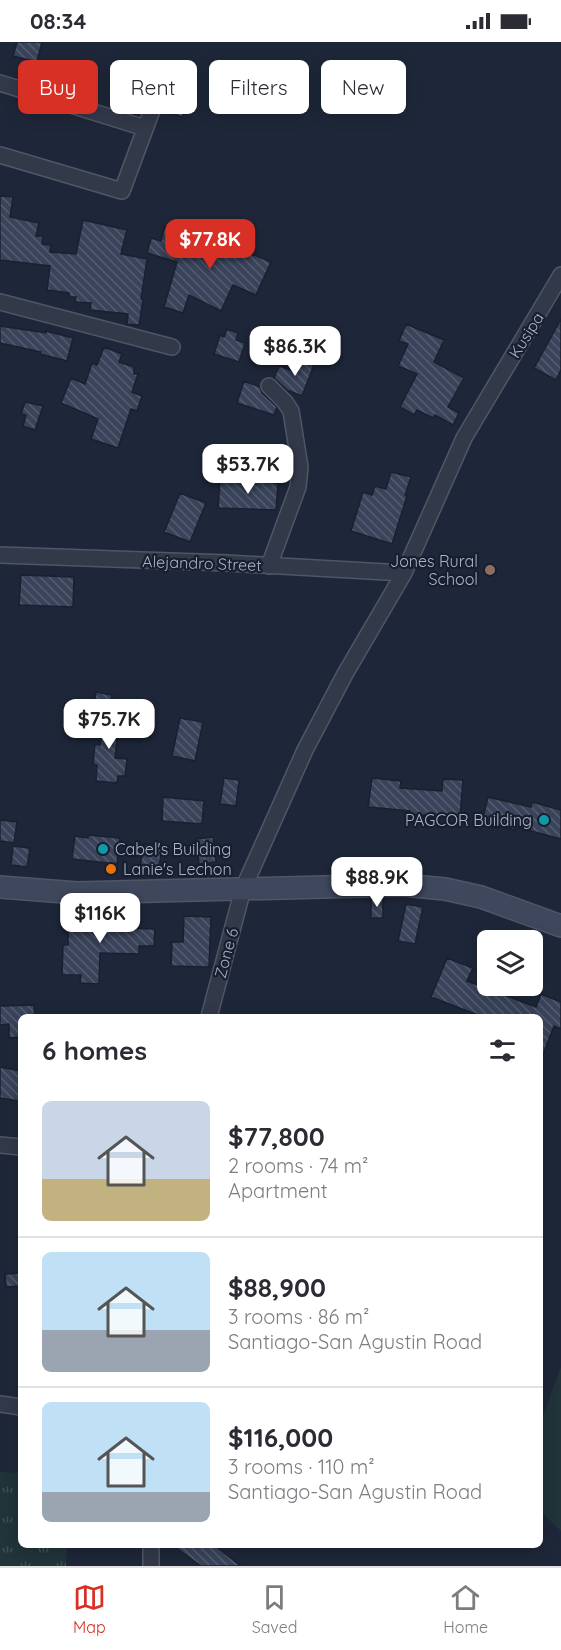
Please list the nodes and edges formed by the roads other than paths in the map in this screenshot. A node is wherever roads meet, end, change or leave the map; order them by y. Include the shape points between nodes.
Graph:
1 (0, 83) edge
2 (150, 114) edge
3 (145, 128) junction
4 (0, 155) edge
5 (561, 275) edge
6 (0, 302) edge
7 (172, 347) dead end
8 (269, 386) dead end
9 (0, 555) edge
10 (269, 566) junction
11 (404, 573) junction
12 (0, 886) edge
13 (243, 890) junction
14 (561, 926) edge
15 (210, 1014) edge
16 (0, 1145) edge
17 (18, 1147) edge
18 (0, 1404) edge
19 (18, 1407) edge
20 (151, 1548) edge
21 (151, 1566) edge

1 - 3 street
2 - 3 street
3 - 4 street via 122,191
5 - 11 street, Kusipa via 465,438
6 - 7 street
8 - 10 street via 291,411 300,467 298,488
9 - 10 street, Alejandro Street
10 - 11 street, Alejandro Street
11 - 13 street, Zone 6 via 305,750
12 - 13 main road via 76,893
13 - 14 main road via 403,885 480,897
13 - 15 street, Zone 6
16 - 17 street
18 - 19 street
20 - 21 street

